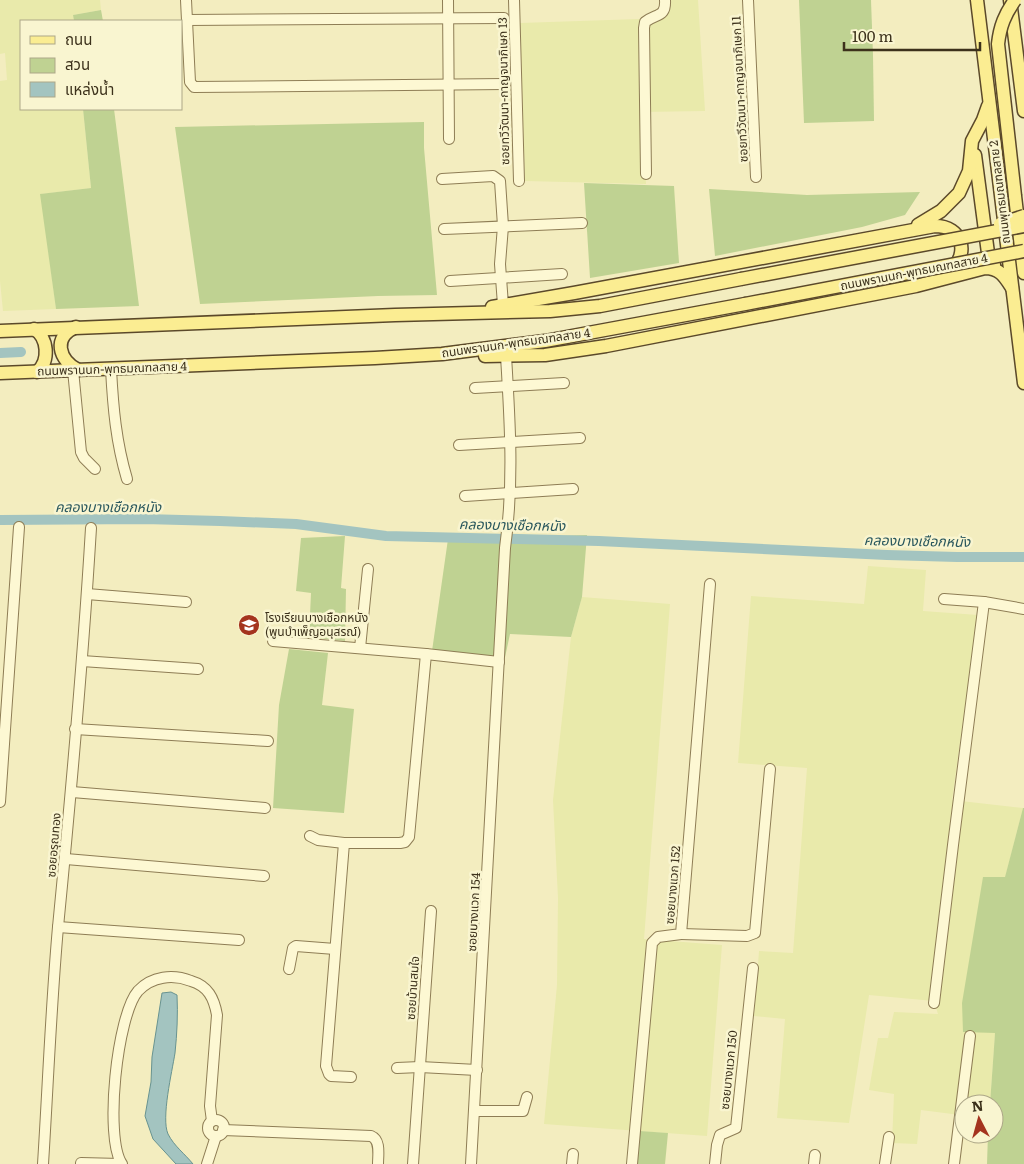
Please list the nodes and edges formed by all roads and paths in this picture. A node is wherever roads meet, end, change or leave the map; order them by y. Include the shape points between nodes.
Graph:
1 (186, 0) edge
2 (448, 0) edge
3 (514, 0) edge
4 (665, 0) edge
5 (748, 0) edge
6 (977, 0) edge
7 (1010, 0) edge
8 (1015, 0) edge
9 (504, 18) dead end
10 (449, 19) junction
11 (187, 20) junction
12 (448, 84) junction
13 (505, 84) dead end
14 (989, 102) junction
15 (1024, 111) edge
16 (449, 139) dead end
17 (972, 141) junction
18 (646, 174) dead end
19 (756, 177) dead end
20 (442, 178) dead end
21 (519, 181) dead end
22 (1024, 216) edge
23 (582, 223) dead end
24 (503, 226) junction
25 (1024, 226) edge
26 (444, 229) dead end
27 (890, 234) junction
28 (972, 236) junction
29 (1024, 251) edge
30 (1004, 255) junction
31 (1024, 255) edge
32 (997, 270) junction
33 (1024, 273) edge
34 (562, 274) dead end
35 (501, 277) junction
36 (450, 281) dead end
37 (932, 282) junction
38 (1012, 288) junction
39 (503, 305) junction
40 (446, 313) junction
41 (76, 327) junction
42 (34, 330) junction
43 (0, 331) edge
44 (407, 356) junction
45 (506, 356) junction
46 (111, 369) junction
47 (75, 370) junction
48 (37, 372) junction
49 (0, 373) edge
50 (564, 383) dead end
51 (1024, 383) edge
52 (507, 386) junction
53 (475, 388) dead end
54 (580, 438) dead end
55 (511, 442) junction
56 (458, 445) dead end
57 (95, 469) dead end
58 (127, 478) dead end
59 (573, 489) dead end
60 (511, 494) junction
61 (465, 496) dead end
62 (18, 527) dead end
63 (91, 528) dead end
64 (368, 569) dead end
65 (710, 584) dead end
66 (87, 594) junction
67 (944, 599) dead end
68 (186, 602) dead end
69 (984, 602) junction
70 (1024, 609) edge
71 (273, 641) dead end
72 (360, 648) junction
73 (426, 654) junction
74 (82, 661) junction
75 (499, 662) junction
76 (198, 669) dead end
77 (75, 729) junction
78 (268, 741) dead end
79 (770, 769) dead end
80 (72, 792) junction
81 (0, 802) edge
82 (265, 808) dead end
83 (310, 836) dead end
84 (344, 843) junction
85 (66, 859) junction
86 (264, 876) dead end
87 (431, 911) dead end
88 (58, 927) junction
89 (681, 934) junction
90 (239, 940) dead end
91 (335, 949) junction
92 (753, 968) dead end
93 (289, 969) dead end
94 (934, 1003) dead end
95 (970, 1036) dead end
96 (420, 1067) junction
97 (397, 1068) dead end
98 (477, 1070) junction
99 (351, 1077) dead end
100 (527, 1097) dead end
101 (475, 1111) junction
102 (220, 1133) junction
103 (889, 1137) dead end
104 (81, 1163) edge
105 (43, 1164) edge
106 (121, 1164) edge
107 (207, 1164) edge
108 (378, 1164) edge
109 (413, 1164) edge
110 (471, 1164) edge
111 (632, 1164) edge
112 (715, 1164) edge
113 (885, 1164) edge
114 (954, 1164) edge

1 - 11 street
2 - 10 street
3 - 21 street, ซอยทวีวัฒนา-กาญจนาภิเษก 13
4 - 18 street via 662,14 645,22 644,28
5 - 19 street, ซอยทวีวัฒนา-กาญจนาภิเษก 11
6 - 14 main road, ถนนพุทธมณฑลสาย 2
7 - 15 main road
8 - 33 main road, bridge via 1001,24 998,44
9 - 10 street
10 - 11 street
10 - 12 street
11 - 12 street via 190,82 194,87
12 - 13 street
12 - 16 street
14 - 17 main road
14 - 38 main road, ถนนพุทธมณฑลสาย 2
17 - 27 main road via 969,171 954,200 930,219
17 - 32 main road via 988,253
20 - 24 street via 497,178 501,186
22 - 28 main road, bridge
23 - 24 street
24 - 26 street
24 - 35 street
25 - 28 main road, ถนนพรานนก-พุทธมณฑลสาย 4, bridge
27 - 37 main road via 939,226 956,234 961,246 960,260 949,272
27 - 39 main road
28 - 40 main road, ถนนพรานนก-พุทธมณฑลสาย 4, bridge via 622,302 566,310
29 - 30 main road, ถนนพรานนก-พุทธมณฑลสาย 4, bridge
30 - 31 main road, bridge
30 - 44 main road, ถนนพรานนก-พุทธมณฑลสาย 4, bridge via 545,341
32 - 37 main road via 980,268
32 - 38 main road
34 - 35 street
35 - 36 street
35 - 39 street
37 - 45 main road via 599,347 545,355
38 - 51 main road, ถนนพุทธมณฑลสาย 2
39 - 40 main road
40 - 41 main road, ถนนพรานนก-พุทธมณฑลสาย 4
41 - 42 main road, ถนนพรานนก-พุทธมณฑลสาย 4
41 - 47 main road via 66,333 61,344 63,357
42 - 43 main road, ถนนพรานนก-พุทธมณฑลสาย 4
42 - 48 main road via 42,336 45,350 43,365
44 - 45 main road
44 - 46 main road, ถนนพรานนก-พุทธมณฑลสาย 4
45 - 52 street, ซอยบางแวก 154
46 - 47 main road, ถนนพรานนก-พุทธมณฑลสาย 4
46 - 58 street via 113,415
47 - 48 main road, ถนนพรานนก-พุทธมณฑลสาย 4
47 - 57 street via 82,452
48 - 49 main road, ถนนพรานนก-พุทธมณฑลสาย 4
50 - 52 street
52 - 53 street
52 - 55 street, ซอยบางแวก 154
54 - 55 street
55 - 56 street
55 - 60 street, ซอยบางแวก 154
59 - 60 street
60 - 61 street
60 - 75 street, ซอยบางแวก 154
62 - 81 street
63 - 66 street, ซอยอรุณทอง
64 - 72 street
65 - 89 street, ซอยบางแวก 152
66 - 68 street
66 - 74 street, ซอยอรุณทอง
67 - 69 street
69 - 70 street
69 - 94 street
71 - 72 street
72 - 73 street
73 - 75 street
73 - 84 street via 409,837 400,843
74 - 76 street
74 - 77 street, ซอยอรุณทอง
75 - 98 street, ซอยบางแวก 154
77 - 78 street
77 - 80 street, ซอยอรุณทอง
79 - 89 street via 755,933 747,936
80 - 82 street
80 - 85 street, ซอยอรุณทอง
83 - 84 street
84 - 91 street
85 - 86 street
85 - 88 street, ซอยอรุณทอง
87 - 96 street, ซอยบ้านสมใจ
88 - 90 street
88 - 105 street, ซอยอรุณทอง
89 - 111 street, ซอยบางแวก 152 via 658,937 652,943
91 - 93 street via 296,946
91 - 99 street via 326,1066 331,1076
92 - 112 street, ซอยบางแวก 150 via 736,1128 720,1135
95 - 114 street
96 - 97 street
96 - 98 street
96 - 109 street, ซอยบ้านสมใจ
98 - 101 street, ซอยบางแวก 154
100 - 101 street via 523,1111
101 - 110 street, ซอยบางแวก 154
102 - 106 street via 210,1134 208,1131 212,1121 215,1001 202,986 185,978 153,980 134,997 121,1037 113,1112
102 - 107 street
102 - 108 street via 371,1136 378,1142
103 - 113 street
104 - 106 street

